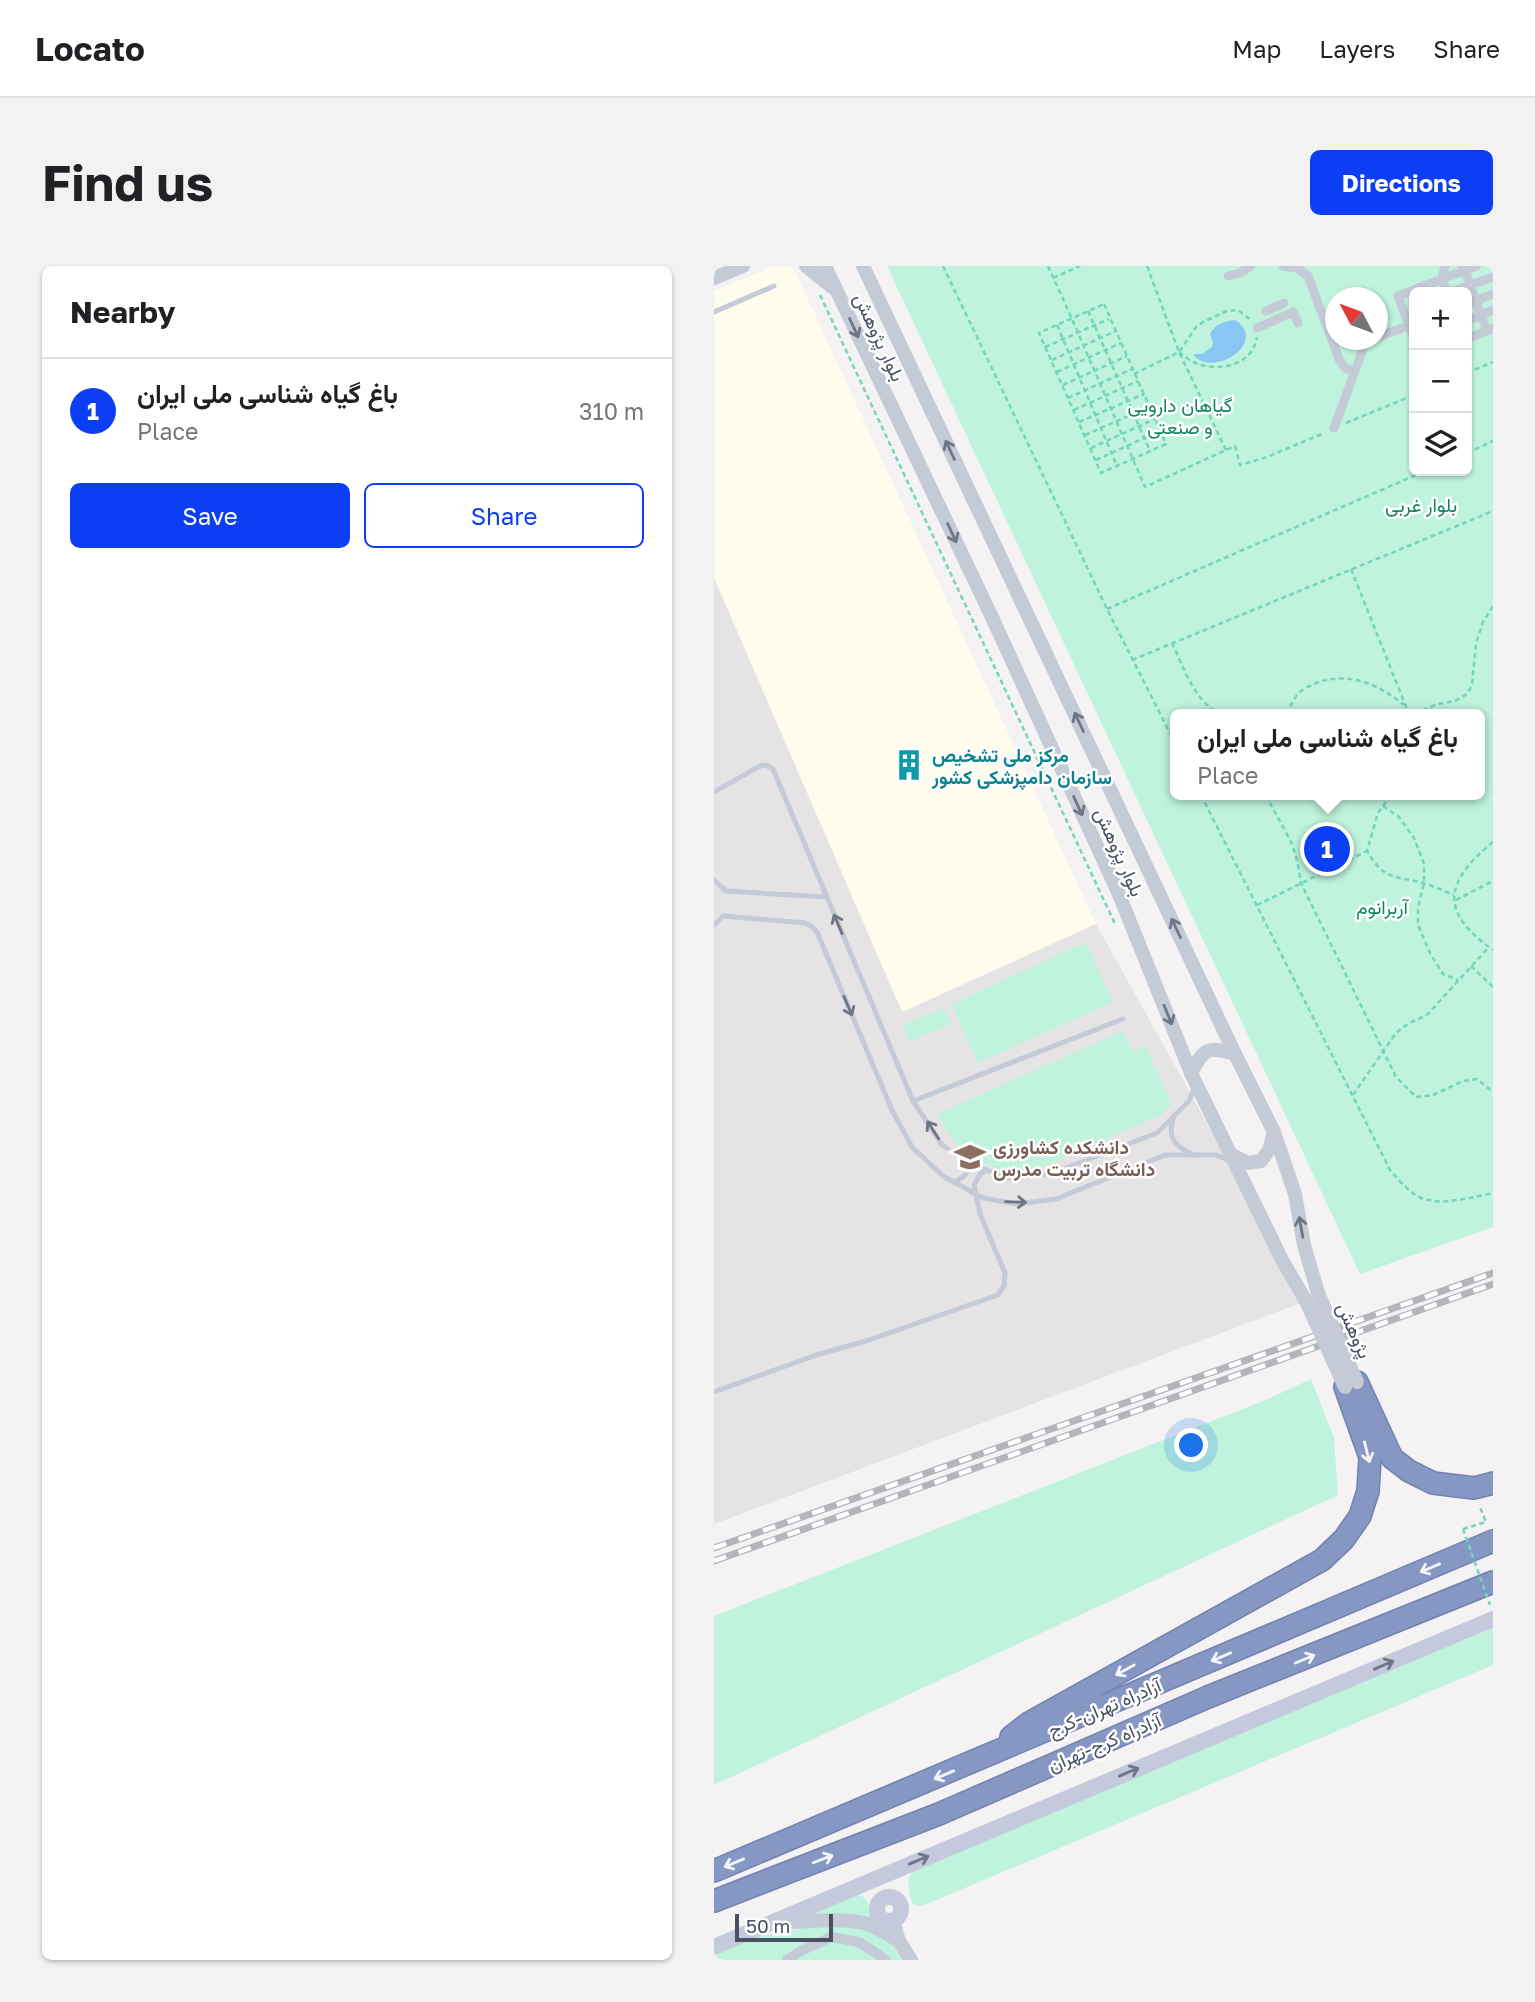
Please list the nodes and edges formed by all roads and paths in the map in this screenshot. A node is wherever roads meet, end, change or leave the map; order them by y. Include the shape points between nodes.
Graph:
1 (743, 266) edge
2 (806, 266) edge
3 (825, 266) edge
4 (863, 266) edge
5 (943, 266) edge
6 (1048, 266) edge
7 (1080, 266) edge
8 (1147, 266) edge
9 (1251, 266) edge
10 (1283, 266) edge
11 (1445, 266) edge
12 (1476, 266) edge
13 (1488, 266) edge
14 (1300, 267) edge
15 (1463, 268) edge
16 (1228, 276) dead end
17 (714, 278) edge
18 (1053, 278) junction
19 (1493, 278) edge
20 (1442, 279) junction
21 (1471, 285) junction
22 (774, 286) dead end
23 (1427, 287) edge
24 (1446, 287) edge
25 (1465, 287) edge
26 (817, 289) dead end
27 (837, 291) junction
28 (1409, 293) edge
29 (1493, 294) edge
30 (1472, 302) edge
31 (1472, 303) edge
32 (1275, 307) dead end
33 (1409, 308) edge
34 (1403, 310) junction
35 (1493, 310) edge
36 (1088, 311) junction
37 (714, 312) edge
38 (1481, 315) junction
39 (1072, 318) junction
40 (1110, 318) junction
41 (1280, 318) junction
42 (1409, 319) edge
43 (1472, 319) edge
44 (1298, 323) dead end
45 (1057, 325) junction
46 (1094, 325) junction
47 (1409, 325) edge
48 (1257, 328) junction
49 (1490, 329) edge
50 (1116, 331) junction
51 (1078, 332) junction
52 (1388, 333) edge
53 (1472, 337) edge
54 (1100, 338) junction
55 (1063, 339) junction
56 (1121, 343) junction
57 (1084, 345) junction
58 (1045, 347) junction
59 (1105, 350) junction
60 (1363, 350) edge
61 (1069, 352) junction
62 (1179, 352) junction
63 (1127, 356) junction
64 (1089, 358) junction
65 (1051, 360) junction
66 (1493, 362) edge
67 (1111, 363) junction
68 (1074, 364) junction
69 (1132, 369) junction
70 (1094, 371) junction
71 (1354, 371) junction
72 (1472, 371) edge
73 (1056, 372) junction
74 (1134, 374) junction
75 (1117, 376) junction
76 (1079, 377) junction
77 (1138, 381) junction
78 (1100, 383) junction
79 (1062, 385) junction
80 (1122, 388) junction
81 (1085, 390) junction
82 (1143, 394) junction
83 (1105, 396) junction
84 (1409, 397) edge
85 (1068, 398) junction
86 (1128, 401) junction
87 (1090, 403) junction
88 (1149, 407) junction
89 (1111, 408) junction
90 (1073, 411) junction
91 (1133, 414) junction
92 (1096, 415) junction
93 (1154, 419) junction
94 (1116, 421) junction
95 (1079, 423) junction
96 (1139, 426) junction
97 (1101, 428) junction
98 (1334, 428) junction
99 (1160, 432) junction
100 (1122, 434) junction
101 (1084, 435) junction
102 (1144, 439) junction
103 (1107, 440) junction
104 (1493, 441) edge
105 (1127, 446) junction
106 (1090, 448) junction
107 (1226, 450) junction
108 (1150, 451) junction
109 (1472, 451) edge
110 (1112, 453) junction
111 (1133, 459) junction
112 (1095, 460) junction
113 (1118, 466) junction
114 (1413, 476) edge
115 (1493, 511) edge
116 (1351, 569) junction
117 (1493, 606) edge
118 (1107, 609) junction
119 (1172, 643) junction
120 (1132, 660) junction
121 (1406, 707) joint
122 (1209, 709) edge
123 (1289, 709) edge
124 (1426, 709) edge
125 (1170, 733) edge
126 (714, 792) edge
127 (1204, 800) edge
128 (1268, 800) edge
129 (1387, 800) edge
130 (1383, 806) junction
131 (1493, 842) edge
132 (1367, 851) junction
133 (714, 880) edge
134 (1493, 881) edge
135 (1301, 883) junction
136 (1424, 883) junction
137 (1454, 895) junction
138 (827, 897) junction
139 (1455, 901) junction
140 (1256, 905) junction
141 (714, 925) edge
142 (1119, 934) dead end
143 (1489, 947) junction
144 (1493, 950) edge
145 (1471, 966) junction
146 (1458, 981) junction
147 (1493, 987) edge
148 (1123, 1019) dead end
149 (1384, 1051) junction
150 (1235, 1054) junction
151 (1194, 1078) junction
152 (1493, 1092) edge
153 (1353, 1096) junction
154 (913, 1101) junction
155 (1174, 1116) junction
156 (1274, 1132) junction
157 (1193, 1155) junction
158 (1232, 1159) junction
159 (968, 1162) junction
160 (987, 1170) junction
161 (954, 1182) junction
162 (974, 1193) junction
163 (1493, 1193) edge
164 (1312, 1297) junction
165 (1351, 1385) junction
166 (714, 1392) edge
167 (1493, 1483) edge
168 (1489, 1532) edge
169 (1493, 1582) edge
170 (1491, 1612) edge
171 (984, 1758) junction
172 (714, 1871) edge
173 (891, 1872) junction
174 (856, 1886) junction
175 (885, 1899) junction
176 (714, 1901) edge
177 (893, 1920) joint
178 (772, 1922) junction
179 (899, 1941) junction
180 (714, 1947) edge
181 (787, 1960) edge
182 (886, 1960) edge
183 (911, 1960) edge

1 - 17 street
2 - 27 street
3 - 27 street, بلوار پژوهش
150 -> 4 street, بلوار پژوهش
5 - 118 path
6 - 18 path
7 - 18 path
8 - 62 path
9 - 16 street
10 - 14 street
11 - 20 street
12 - 15 street
13 - 19 street
14 - 71 street via 1339,359
15 - 20 street
15 - 21 street
18 - 39 path
19 - 21 street
20 - 23 street
20 - 24 street
21 - 25 street
22 - 37 lane
26 - 142 path
27 -> 151 street, بلوار پژوهش via 1112,879
28 - 34 street via 1398,296
29 - 30 street
31 - 38 street
32 - 41 street
33 - 34 street
34 - 42 street
35 - 38 street
36 - 39 path
36 - 40 path via 1104,304
36 - 46 path
38 - 43 street
38 - 49 street
39 - 45 path
39 - 51 path
40 - 46 path
40 - 50 path
41 - 44 street via 1293,312
41 - 48 street
45 - 55 path
45 - 58 path via 1039,334
46 - 51 path
46 - 54 path
47 - 52 street
48 - 62 path via 1247,315 1227,311 1196,327
48 - 62 path via 1256,346 1236,364 1195,364
49 - 53 street
50 - 54 path
50 - 56 path
51 - 55 path
51 - 57 path
54 - 57 path
54 - 59 path
55 - 58 path
55 - 61 path
56 - 59 path
56 - 63 path
57 - 61 path
57 - 64 path
58 - 65 path
59 - 64 path
59 - 67 path
60 - 71 street
61 - 65 path
61 - 68 path
62 - 74 path
62 - 107 path
63 - 67 path
63 - 69 path
64 - 68 path
64 - 70 path
65 - 73 path
66 - 72 path
67 - 70 path
67 - 75 path
68 - 73 path
68 - 76 path
69 - 74 path
69 - 75 path
70 - 76 path
70 - 78 path
71 - 98 street
73 - 79 path
74 - 77 path
75 - 78 path
75 - 80 path
76 - 79 path
76 - 81 path
77 - 80 path
77 - 82 path
78 - 81 path
78 - 83 path
79 - 85 path
80 - 83 path
80 - 86 path
81 - 85 path
81 - 87 path
82 - 86 path
82 - 88 path
83 - 87 path
83 - 89 path
84 - 98 path
85 - 90 path
86 - 89 path
86 - 91 path
87 - 90 path
87 - 92 path
88 - 91 path
88 - 93 path
89 - 92 path
89 - 94 path
90 - 95 path
91 - 94 path
91 - 96 path
92 - 95 path
92 - 97 path
93 - 96 path
93 - 99 path
94 - 97 path
94 - 100 path
95 - 101 path
96 - 100 path
96 - 102 path
97 - 101 path
97 - 103 path
98 - 107 path via 1240,465 1235,446
99 - 102 path
99 - 108 path via 1166,444
100 - 103 path
100 - 105 path
101 - 106 path
102 - 105 path
102 - 108 path
103 - 106 path
103 - 110 path
104 - 109 path
105 - 110 path
105 - 111 path
106 - 112 path
107 - 111 path via 1145,487
108 - 111 path
110 - 112 path
110 - 113 path
111 - 113 path
112 - 113 path via 1101,473
114 - 118 path
115 - 116 path
116 - 119 path
116 - 121 path
117 - 124 path via 1476,643 1467,694
118 - 120 path
119 - 120 path
119 - 122 path
120 - 125 path
121 - 123 path via 1363,680 1342,678 1308,686
126 - 138 lane via 760,766 773,769
127 - 140 path
128 - 135 path via 1291,841
129 - 130 path
130 - 132 path
130 - 136 path via 1399,817 1414,838 1424,863
131 - 137 path via 1470,862
132 - 135 path
132 - 136 path via 1376,866 1393,877
133 - 138 lane via 726,891
134 - 139 path
135 - 140 path
135 - 149 path
136 - 137 path
136 - 146 path via 1418,925 1443,974
137 - 139 path
154 -> 138 lane
139 - 143 path via 1465,927
140 - 153 path
141 -> 161 lane via 723,916 805,923 817,932 905,1135 912,1147
143 - 144 path
143 - 145 path
145 - 146 path
145 - 147 path
146 - 149 path via 1427,1015 1396,1033
148 - 154 lane
149 - 152 path via 1396,1077 1416,1097 1477,1079
149 - 153 path
150 - 151 street via 1217,1048 1207,1051 1199,1057
150 - 156 street, بلوار پژوهش
151 - 155 lane via 1189,1101
151 - 158 street, بلوار پژوهش
153 - 163 path via 1390,1170 1404,1187 1426,1200 1462,1200
159 -> 154 lane via 942,1145
155 - 157 lane via 1171,1137
155 - 160 lane via 1157,1133 1050,1174 1007,1178
156 - 158 street via 1261,1161
164 -> 156 street, بلوار پژوهش via 1295,1194
157 - 158 lane
162 -> 157 lane via 1017,1204 1056,1199 1165,1155
158 - 164 street, بلوار پژوهش via 1282,1260
159 - 160 lane
159 - 161 lane via 965,1176
160 - 162 lane via 975,1179
161 - 162 lane
162 - 166 lane via 1005,1273 998,1295
164 - 165 street, پژوهش, bridge
165 - 167 highway via 1392,1458 1409,1471 1433,1483 1474,1488
165 -> 171 highway via 1370,1457 1368,1492 1360,1516 1344,1539 1322,1560 1029,1723
168 - 170 path, bridge via 1463,1529
168 -> 171 highway, آزادراه تهران-کرج
176 -> 169 highway, آزادراه کرج-تهران via 939,1814 1208,1697
173 -> 170 main road
171 -> 172 highway, آزادراه تهران-کرج
173 - 174 main road
173 - 175 main road
174 - 175 main road
174 - 178 main road
175 - 177 main road via 898,1901 901,1908
177 - 179 street
178 - 179 street via 866,1923
178 - 180 main road
179 - 183 street
181 - 182 street via 831,1937 859,1942

